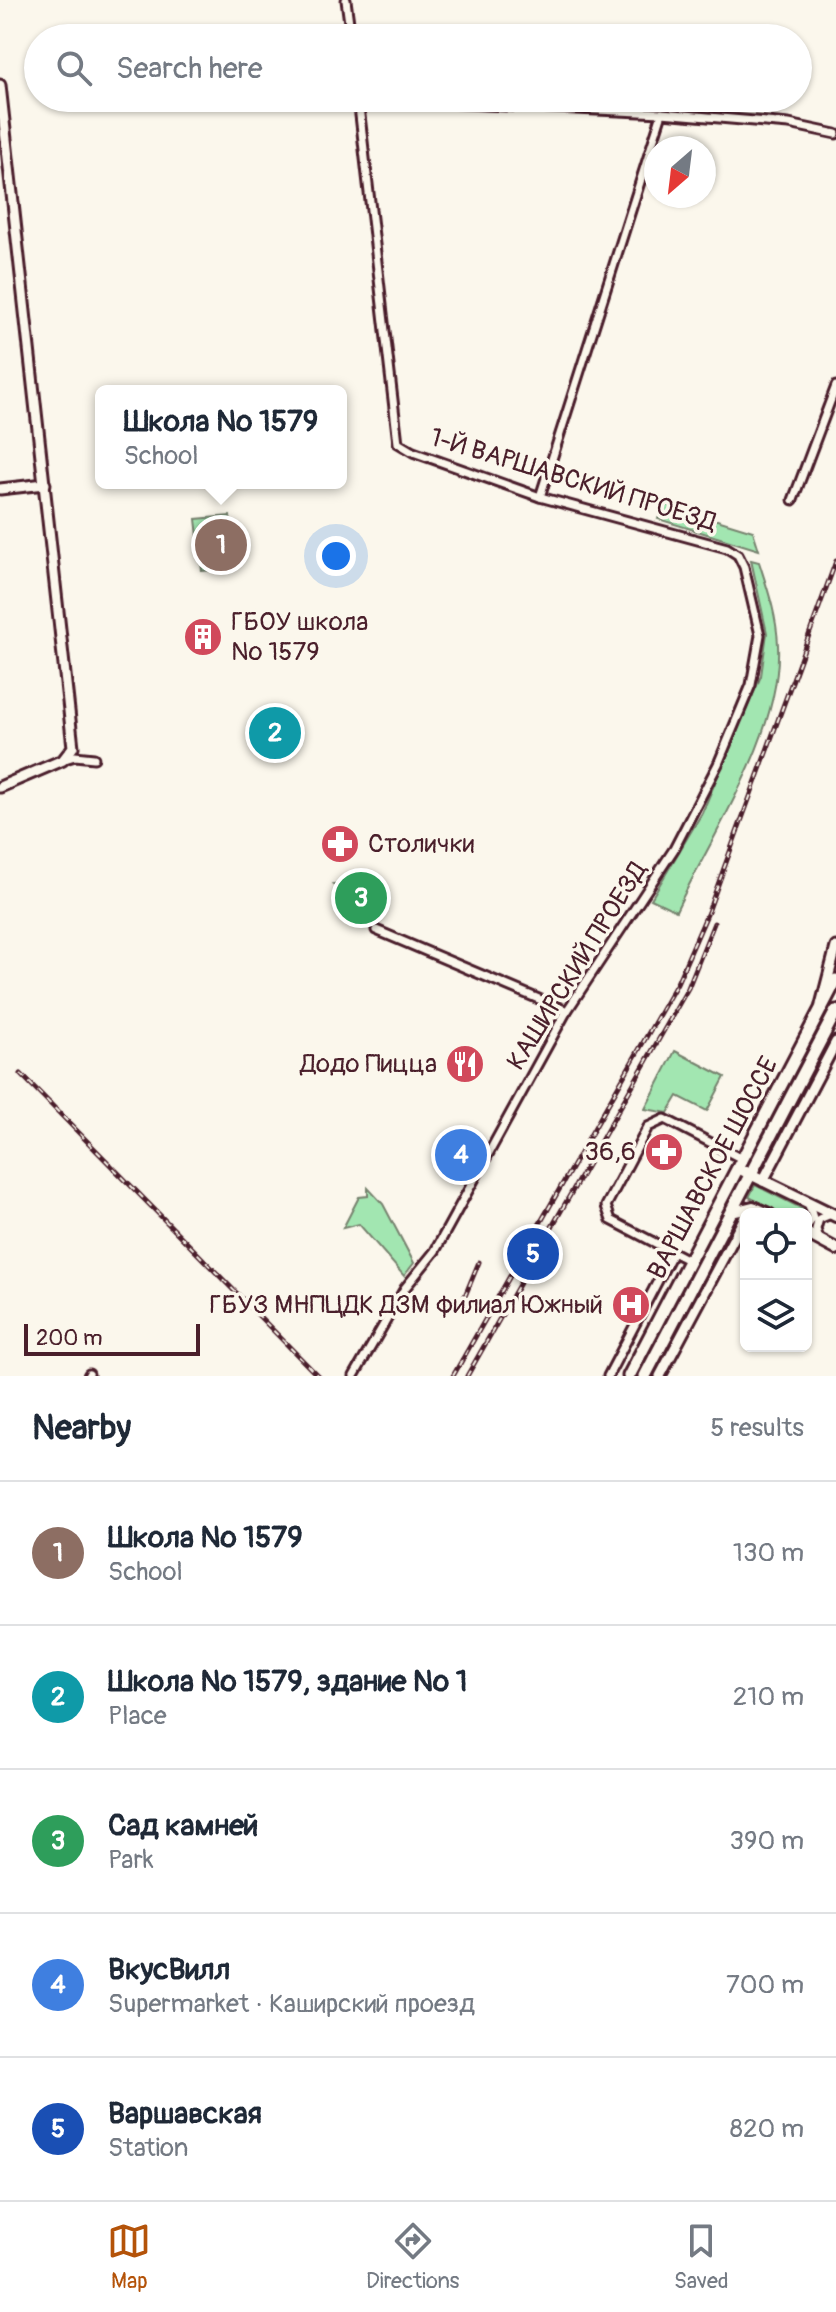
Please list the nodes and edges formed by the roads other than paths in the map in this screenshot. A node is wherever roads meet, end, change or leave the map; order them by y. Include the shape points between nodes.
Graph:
1 (346, 0) edge
2 (349, 24) edge
3 (0, 85) edge
4 (360, 112) edge
5 (640, 112) edge
6 (662, 113) junction
7 (836, 134) edge
8 (836, 386) edge
9 (45, 484) junction
10 (0, 489) edge
11 (540, 497) junction
12 (793, 500) dead end
13 (738, 555) joint
14 (73, 741) junction
15 (82, 756) junction
16 (94, 758) dead end
17 (63, 760) junction
18 (0, 787) edge
19 (376, 930) dead end
20 (836, 947) edge
21 (836, 980) edge
22 (820, 1010) junction
23 (567, 1011) junction
24 (836, 1011) edge
25 (836, 1023) edge
26 (836, 1042) edge
27 (819, 1044) junction
28 (740, 1163) junction
29 (751, 1174) junction
30 (763, 1181) junction
31 (807, 1201) junction
32 (809, 1208) edge
33 (732, 1212) junction
34 (740, 1212) edge
35 (835, 1215) edge
36 (740, 1227) edge
37 (812, 1235) edge
38 (820, 1241) junction
39 (836, 1249) edge
40 (673, 1252) junction
41 (690, 1261) junction
42 (354, 1376) edge
43 (608, 1376) edge
44 (629, 1376) edge
45 (645, 1376) edge
46 (660, 1376) edge

1 - 2 street
3 - 9 street
4 - 11 street, 1-Й ВАРШАВСКИЙ ПРОЕЗД via 398,443
5 - 6 street
6 - 7 street via 789,124
6 - 11 street
8 - 12 street
9 - 10 street
9 - 14 street
11 - 13 street, 1-Й ВАРШАВСКИЙ ПРОЕЗД
13 - 23 street, КАШИРСКИЙ ПРОЕЗД via 760,635 751,685 693,817
14 - 15 street
14 - 17 street
15 - 16 street
15 - 17 street
17 - 18 street
19 - 23 street
20 - 22 street
21 - 22 main road, ВАРШАВСКОЕ ШОССЕ
22 - 28 main road, ВАРШАВСКОЕ ШОССЕ
23 - 42 street, КАШИРСКИЙ ПРОЕЗД via 441,1240 405,1288
24 - 27 main road, ВАРШАВСКОЕ ШОССЕ
25 - 27 street
26 - 30 street
27 - 29 main road, ВАРШАВСКОЕ ШОССЕ
28 - 29 main road
28 - 40 street via 665,1119 648,1127 606,1206 611,1220
28 - 41 main road, ВАРШАВСКОЕ ШОССЕ
29 - 30 main road
29 - 33 main road, ВАРШАВСКОЕ ШОССЕ
30 - 31 main road
31 - 32 street
31 - 35 main road
33 - 34 main road
33 - 45 main road, ВАРШАВСКОЕ ШОССЕ
35 - 38 street via 819,1219
36 - 46 street
37 - 38 main road
38 - 39 main road
40 - 41 street
40 - 43 street
41 - 44 main road, ВАРШАВСКОЕ ШОССЕ

